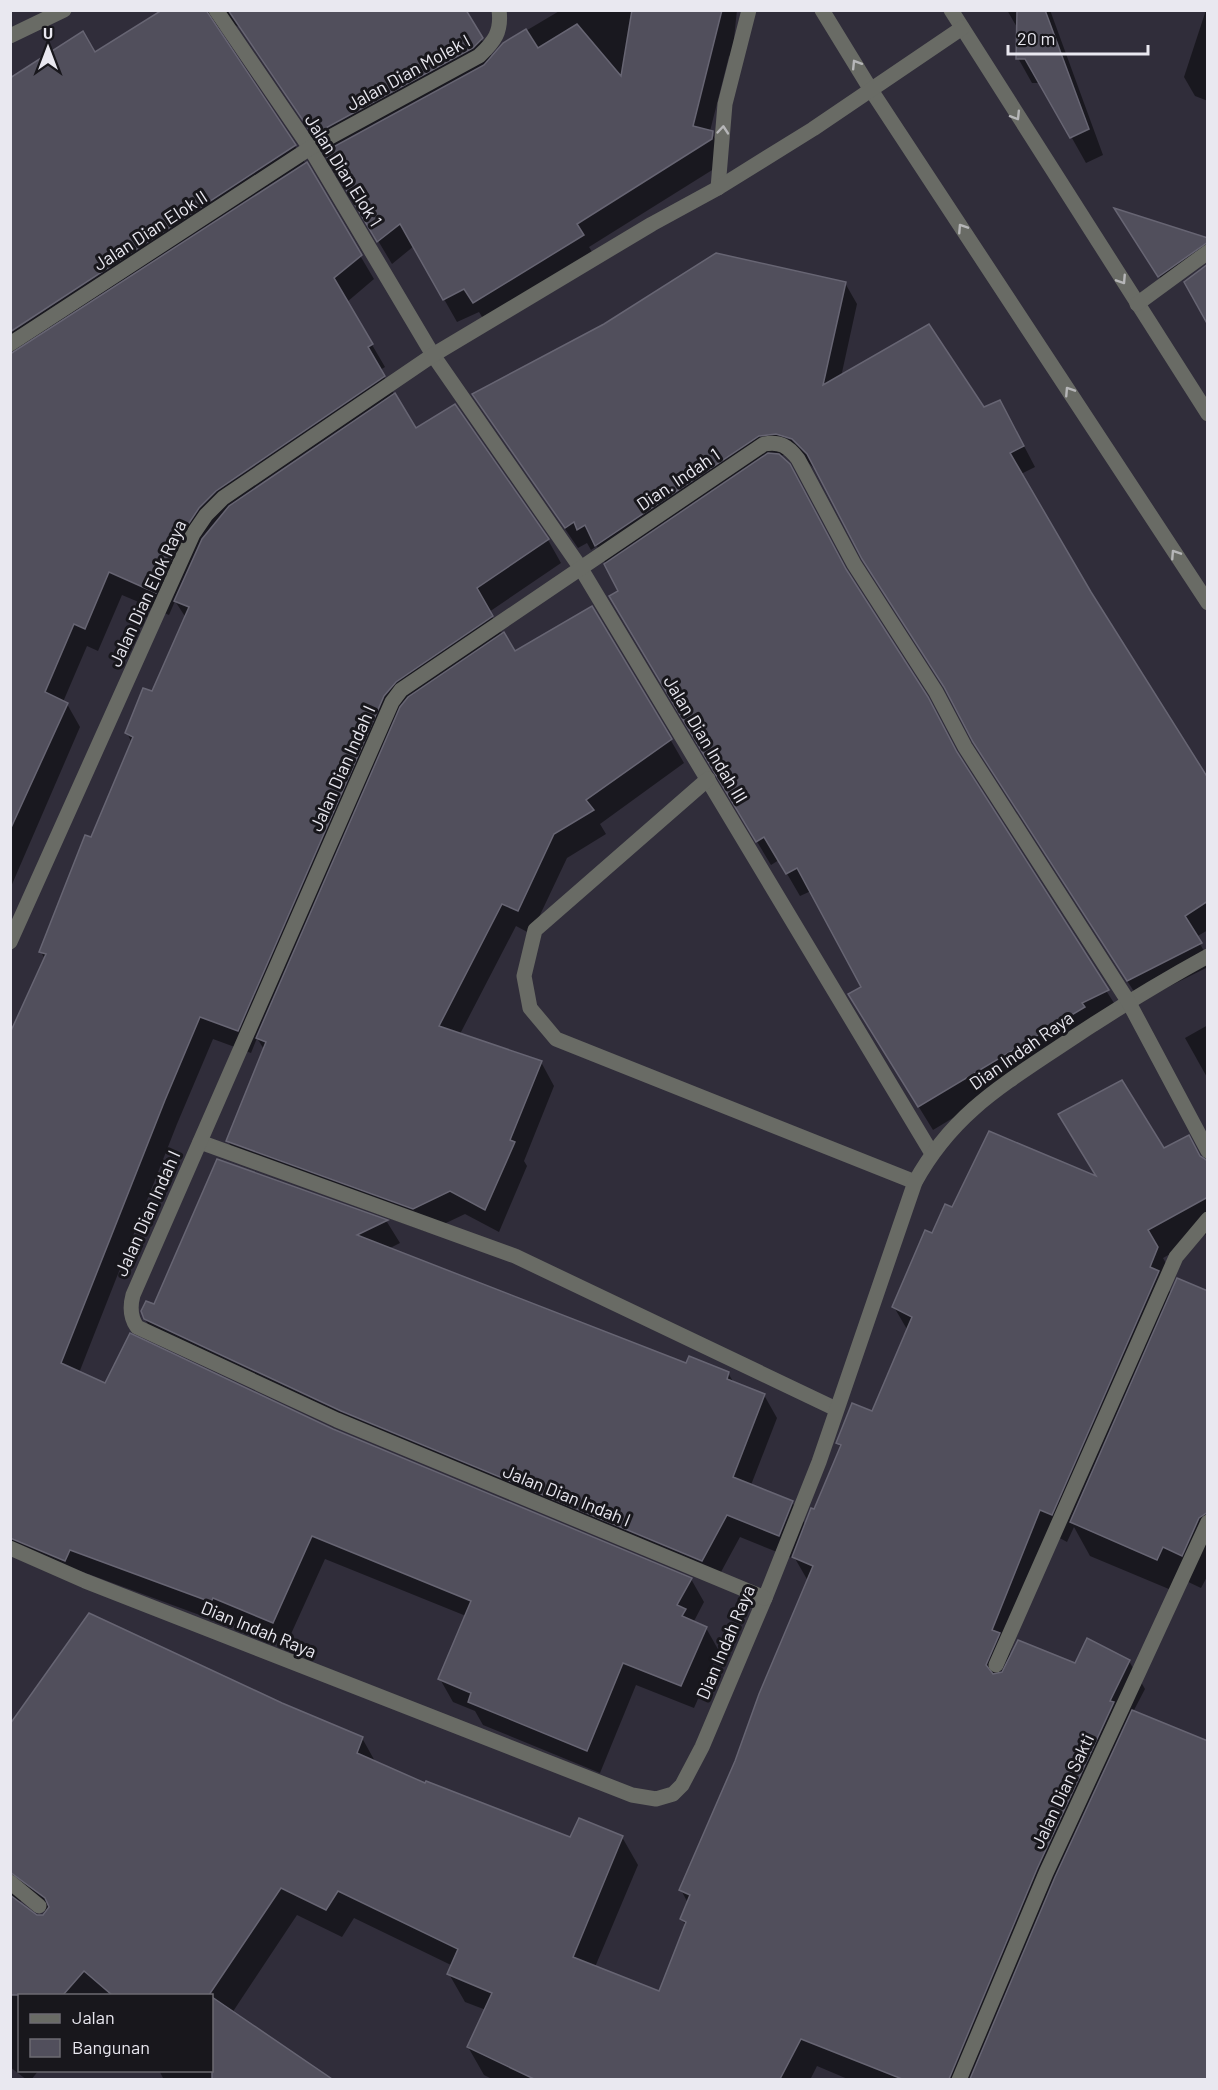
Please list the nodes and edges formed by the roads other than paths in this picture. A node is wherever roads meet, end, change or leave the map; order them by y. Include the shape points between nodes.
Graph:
1 (64, 10) edge
2 (216, 10) edge
3 (499, 10) edge
4 (749, 10) edge
5 (822, 10) edge
6 (951, 10) edge
7 (962, 28) junction
8 (10, 36) edge
9 (872, 90) junction
10 (310, 148) junction
11 (718, 188) junction
12 (1208, 252) edge
13 (1137, 304) junction
14 (10, 344) edge
15 (433, 355) junction
16 (1208, 414) edge
17 (580, 567) junction
18 (1208, 603) edge
19 (708, 779) junction
20 (10, 942) edge
21 (1208, 956) edge
22 (1128, 1000) junction
23 (200, 1142) junction
24 (1208, 1151) edge
25 (931, 1152) junction
26 (915, 1182) junction
27 (1208, 1219) edge
28 (836, 1409) junction
29 (1208, 1522) edge
30 (10, 1548) edge
31 (765, 1598) junction
32 (996, 1665) dead end
33 (10, 1882) edge
34 (39, 1906) dead end
35 (959, 2079) edge

1 - 8 street
2 - 10 street, Jalan Dian Elok 1
3 - 10 street, Jalan Dian Molek I via 501,21 495,41 479,56
11 -> 4 street via 725,104
9 -> 5 street
6 - 7 street
7 - 9 street, Jalan Dian Elok Raya
7 -> 13 street
9 - 11 street, Jalan Dian Elok Raya
18 -> 9 street
10 - 14 street, Jalan Dian Elok II
10 - 15 street, Jalan Dian Elok 1
11 - 15 street, Jalan Dian Elok Raya
12 - 13 street
13 - 16 street
15 - 17 street, Jalan Dian Indah III
15 - 20 street, Jalan Dian Elok Raya via 223,498 206,515 193,534
17 - 19 street, Jalan Dian Indah III
17 - 22 street, Dian. Indah 1 via 764,444 788,447 965,747
17 - 23 street, Jalan Dian Indah I via 426,671 392,702
19 - 25 street, Jalan Dian Indah III
19 - 26 street via 535,930 524,976 530,1008 556,1038
21 - 22 street, Dian Indah Raya
22 - 24 street
22 - 25 street, Dian Indah Raya via 981,1099
23 - 28 street via 515,1256
23 - 31 street, Jalan Dian Indah I via 133,1295 131,1314 137,1327 337,1420
25 - 26 street, Dian Indah Raya
26 - 28 street, Dian Indah Raya
27 - 32 street via 1176,1257
28 - 31 street, Dian Indah Raya
29 - 35 street, Jalan Dian Sakti via 1046,1873
30 - 31 street, Dian Indah Raya via 322,1675 632,1795 656,1799 672,1794 682,1785
33 - 34 street

